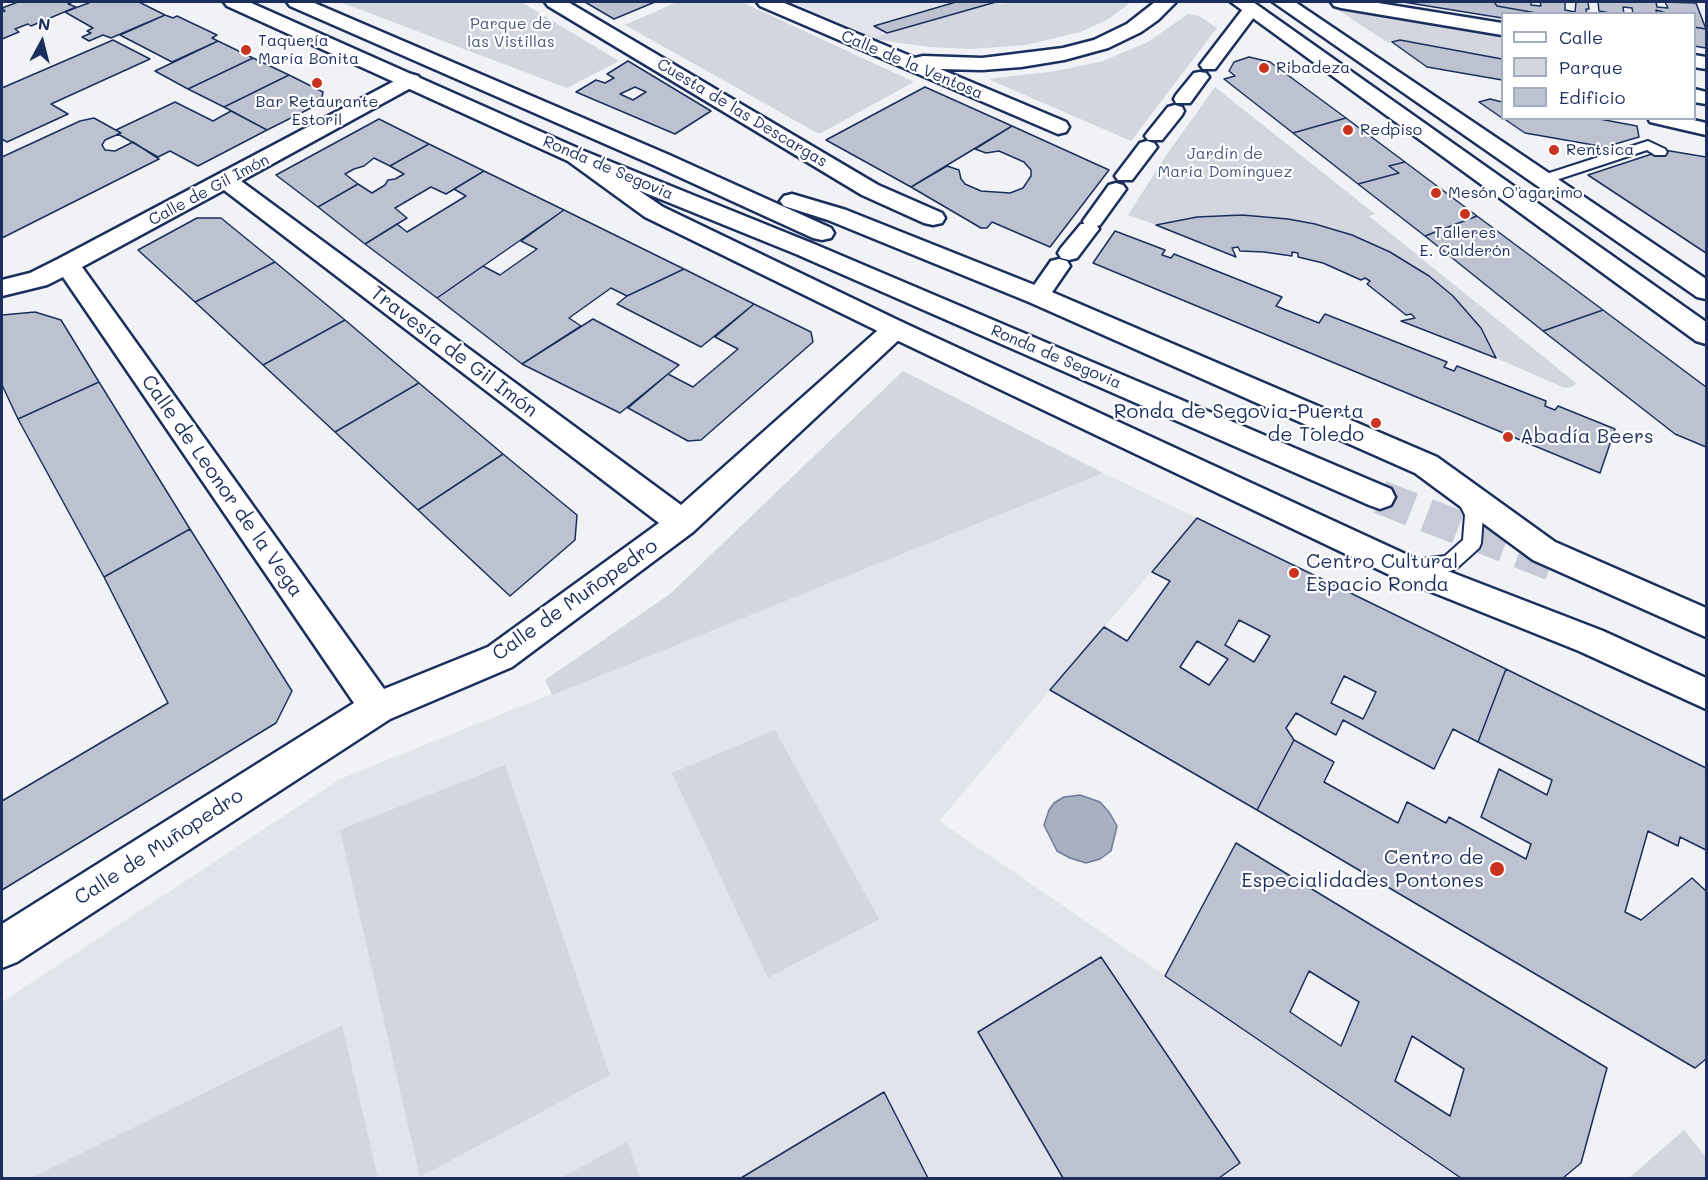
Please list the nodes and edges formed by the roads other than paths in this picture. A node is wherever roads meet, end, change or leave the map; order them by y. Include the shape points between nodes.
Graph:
1 (234, 2) edge
2 (297, 2) edge
3 (555, 2) edge
4 (767, 2) edge
5 (1166, 2) edge
6 (1283, 2) edge
7 (1341, 2) edge
8 (1246, 5) edge
9 (1501, 29) edge
10 (897, 59) junction
11 (411, 80) junction
12 (1665, 120) edge
13 (1058, 127) dead end
14 (1707, 129) edge
15 (1660, 152) dead end
16 (576, 156) junction
17 (659, 159) junction
18 (1545, 179) junction
19 (226, 181) junction
20 (933, 218) dead end
21 (67, 265) junction
22 (2, 288) edge
23 (1707, 291) edge
24 (1038, 296) junction
25 (895, 329) junction
26 (1707, 335) edge
27 (1462, 492) junction
28 (682, 523) junction
29 (1403, 567) junction
30 (1707, 623) edge
31 (1707, 694) edge
32 (377, 708) junction
33 (2, 947) edge

1 - 11 main road, Ronda de Segovia
2 - 17 main road, Ronda de Segovia
3 - 20 main road, Cuesta de las Descargas via 870,190
4 - 10 main road, Calle de la Ventosa
5 - 10 main road via 1134,28 1101,44 1064,54 982,64
6 - 18 main road
7 - 9 main road
8 - 24 street via 1205,71
8 - 26 main road
10 - 13 main road, Calle de la Ventosa
11 - 16 main road, Ronda de Segovia
11 - 19 main road, Calle de Gil Imón
12 - 14 street
15 - 18 lane via 1648,146
16 - 17 main road, Ronda de Segovia via 805,249 1380,497
16 - 25 main road via 654,212
17 - 24 main road via 837,215
18 - 23 main road
19 - 21 main road, Calle de Gil Imón
19 - 28 main road, Travesía de Gil Imón
21 - 22 main road, Calle de Gil Imón via 38,279
21 - 32 main road, Calle de Leonor de la Vega
24 - 27 main road via 1426,465
25 - 28 main road, Calle de Muñopedro
25 - 29 main road
27 - 29 lane via 1474,515 1472,543 1450,563
27 - 30 main road via 1544,551
28 - 32 main road, Calle de Muñopedro via 500,657
29 - 31 main road via 1591,640
32 - 33 main road, Calle de Muñopedro

